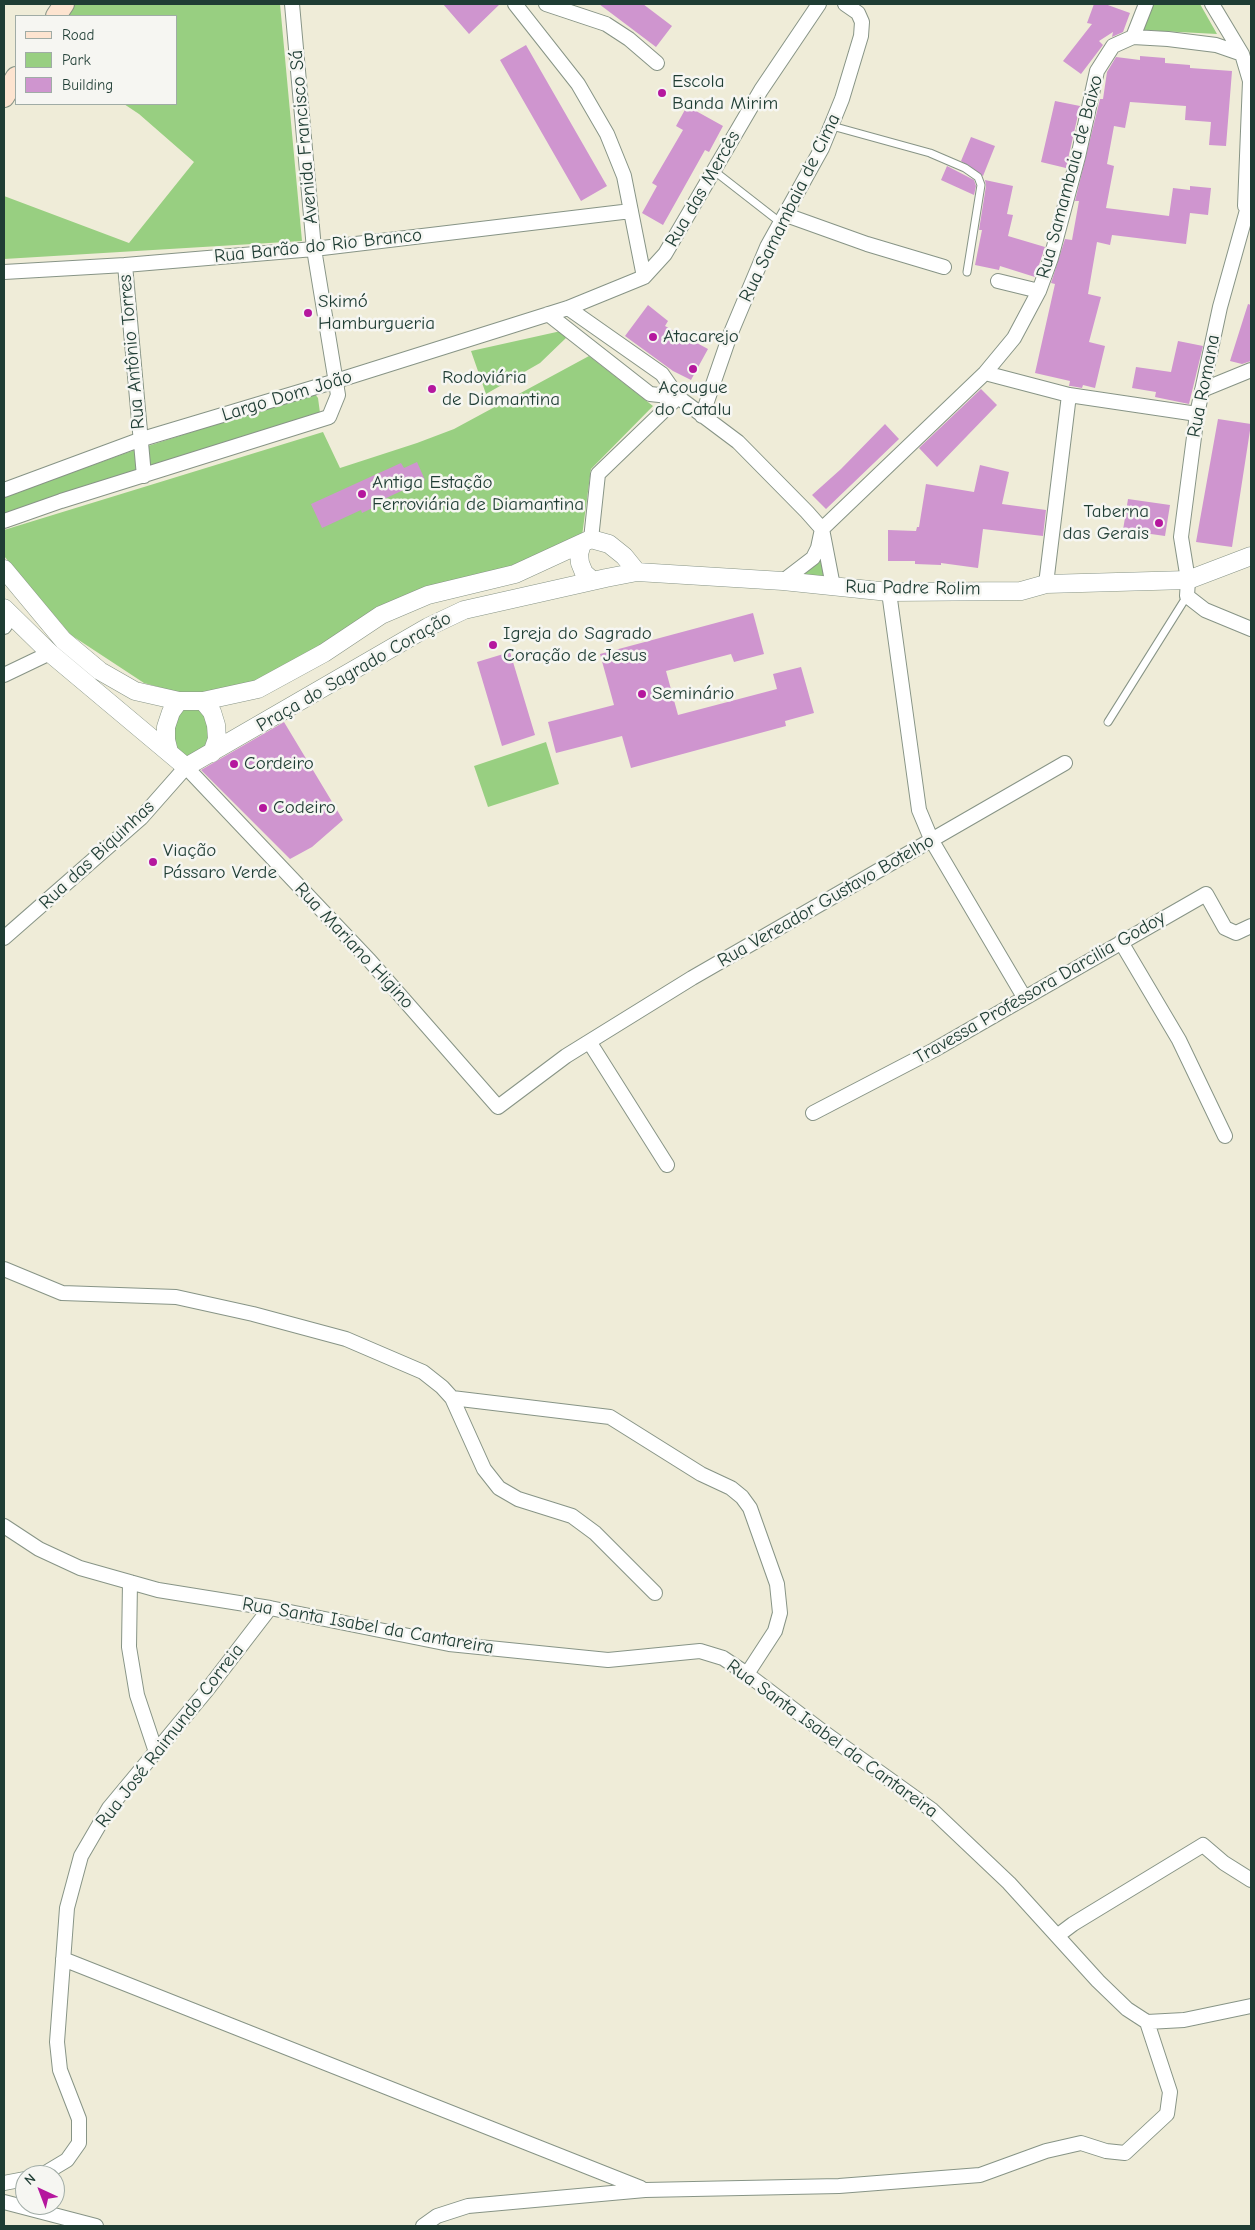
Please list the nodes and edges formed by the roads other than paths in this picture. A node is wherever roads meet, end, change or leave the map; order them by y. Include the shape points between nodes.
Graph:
1 (64, 4) edge
2 (292, 4) edge
3 (515, 4) edge
4 (546, 4) edge
5 (818, 4) edge
6 (845, 4) edge
7 (1146, 4) edge
8 (1212, 4) edge
9 (57, 15) edge
10 (1132, 37) junction
11 (1242, 54) junction
12 (657, 63) dead end
13 (15, 79) edge
14 (4, 97) edge
15 (832, 126) junction
16 (713, 170) junction
17 (1251, 196) edge
18 (631, 211) junction
19 (1245, 214) junction
20 (783, 219) junction
21 (314, 249) junction
22 (125, 265) junction
23 (944, 266) dead end
24 (4, 272) edge
25 (967, 272) dead end
26 (644, 277) junction
27 (998, 280) dead end
28 (1038, 291) junction
29 (568, 308) junction
30 (548, 314) junction
31 (1251, 370) edge
32 (985, 373) junction
33 (336, 381) junction
34 (1202, 390) junction
35 (1069, 395) junction
36 (678, 397) junction
37 (1197, 414) junction
38 (702, 416) junction
39 (330, 417) joint
40 (139, 440) junction
41 (144, 476) junction
42 (6, 489) edge
43 (4, 521) edge
44 (822, 529) junction
45 (586, 542) junction
46 (1251, 556) edge
47 (4, 569) edge
48 (638, 572) junction
49 (592, 580) junction
50 (783, 581) junction
51 (1046, 584) junction
52 (833, 586) junction
53 (1187, 588) junction
54 (889, 592) junction
55 (6, 617) edge
56 (1251, 629) edge
57 (50, 653) junction
58 (4, 675) edge
59 (179, 701) junction
60 (203, 701) junction
61 (1108, 722) dead end
62 (169, 752) junction
63 (212, 753) junction
64 (1065, 763) dead end
65 (186, 767) junction
66 (932, 841) junction
67 (1251, 926) edge
68 (4, 938) edge
69 (1121, 942) junction
70 (1024, 997) junction
71 (590, 1043) junction
72 (498, 1107) joint
73 (813, 1113) dead end
74 (1225, 1136) dead end
75 (667, 1166) dead end
76 (4, 1269) edge
77 (452, 1398) junction
78 (4, 1526) edge
79 (130, 1582) junction
80 (655, 1594) dead end
81 (270, 1608) junction
82 (747, 1674) junction
83 (156, 1752) junction
84 (1251, 1880) edge
85 (1057, 1936) junction
86 (63, 1959) junction
87 (1251, 2006) edge
88 (1147, 2022) junction
89 (59, 2165) edge
90 (645, 2190) junction
91 (4, 2202) edge
92 (96, 2226) edge
93 (424, 2226) edge

1 - 9 main road
2 - 21 street, Avenida Francisco Sá
3 - 18 street via 562,63 598,118 617,156
4 - 12 street via 606,24
5 - 16 street, Rua das Mercês
6 - 15 street, Rua Samambaia de Cima via 858,13 862,22 861,36
7 - 10 street
8 - 11 street
10 - 11 street via 1216,45
10 - 28 street, Rua Samambaia de Baixo via 1113,46 1097,71 1066,204
11 - 19 street via 1250,81
13 - 14 main road
15 - 20 street, Rua Samambaia de Cima
15 - 25 lane via 930,153 974,173 981,185
16 - 20 lane
16 - 26 street, Rua das Mercês via 665,254
17 - 19 street, Rua Romana
18 - 21 street, Rua Barão do Rio Branco
18 - 26 street
19 - 34 street, Rua Romana
20 - 23 street
20 - 38 street, Rua Samambaia de Cima via 767,247 730,334
21 - 22 street, Rua Barão do Rio Branco
21 - 33 street, Avenida Francisco Sá
22 - 24 street, Rua Barão do Rio Branco
22 - 40 street, Rua Antônio Torres
26 - 29 street, Rua das Mercês
27 - 28 street
28 - 32 street, Rua Samambaia de Baixo via 1014,338
29 - 30 street, Largo Dom João
29 - 36 street via 662,374
30 - 33 street, Largo Dom João
30 - 36 street via 650,394
31 - 34 street
32 - 35 street
32 - 44 street, Rua Samambaia de Baixo
33 - 39 street, Avenida Francisco Sá via 338,395
33 - 40 street, Largo Dom João
34 - 37 street, Rua Romana
35 - 37 street
35 - 51 street
36 - 38 street
36 - 45 street via 598,474
37 - 53 street, Rua Romana via 1181,537
38 - 44 street via 738,442
39 - 41 street, Largo Dom João
40 - 41 street, Rua Antônio Torres
40 - 42 street, Largo Dom João
41 - 43 street, Largo Dom João
44 - 50 street via 813,558
44 - 52 street
45 - 48 street via 609,544
45 - 49 street via 579,554 580,563
45 - 60 street, Praça do Sagrado Coração via 515,574 428,594 381,615 324,653 258,689
46 - 53 street, Rua Padre Rolim
47 - 59 street, Praça do Sagrado Coração via 64,640 100,671 136,691
48 - 49 street, Praça do Sagrado Coração
48 - 50 street, Rua Padre Rolim
49 - 63 street, Praça do Sagrado Coração via 464,610 428,627
50 - 52 street, Rua Padre Rolim
51 - 53 street, Rua Padre Rolim
51 - 54 street, Rua Padre Rolim via 1021,591
52 - 54 street, Rua Padre Rolim
53 - 56 street via 1205,610
53 - 61 lane
54 - 66 street via 919,810
55 - 57 street
57 - 58 street
57 - 62 street
59 - 60 street, Praça do Sagrado Coração
59 - 62 street via 166,727
60 - 63 street via 212,712 216,725 217,739
62 - 65 street
63 - 65 street, Praça do Sagrado Coração
64 - 66 street, Rua Vereador Gustavo Botelho
65 - 68 street, Rua das Biquinhas via 141,818
65 - 72 street, Rua Mariano Higino via 370,961
66 - 70 street
66 - 71 street, Rua Vereador Gustavo Botelho via 692,978
67 - 69 street, Travessa Professora Darcilia Godoy via 1236,933 1226,928 1206,894
69 - 70 street, Travessa Professora Darcilia Godoy
69 - 74 street via 1179,1040
70 - 73 street, Travessa Professora Darcilia Godoy via 934,1050
71 - 72 street, Rua Vereador Gustavo Botelho via 566,1056
71 - 75 street
76 - 77 street via 62,1293 176,1297 346,1339 423,1372
77 - 80 street via 484,1468 499,1488 518,1499 572,1516 595,1533
77 - 82 street via 610,1417 742,1497 750,1508 777,1584 780,1612 775,1631
78 - 79 street, Rua Santa Isabel da Cantareira via 39,1549 80,1568
79 - 81 street, Rua Santa Isabel da Cantareira via 158,1590
79 - 83 street via 129,1646 137,1695
81 - 82 street, Rua Santa Isabel da Cantareira via 450,1644 608,1660 700,1651 723,1658
81 - 83 street, Rua José Raimundo Correia
82 - 85 street, Rua Santa Isabel da Cantareira via 932,1810 1009,1884
83 - 86 street, Rua José Raimundo Correia via 109,1808 81,1856 67,1908
84 - 85 street via 1203,1845
85 - 88 street, Rua Santa Isabel da Cantareira via 1127,2010
86 - 89 street, Rua José Raimundo Correia via 57,2042 60,2070 78,2119 79,2143 67,2160
86 - 90 street
87 - 88 street via 1184,2020
88 - 90 street via 1170,2092 1167,2114 1124,2153 1081,2143 1046,2151 980,2175 838,2186
90 - 93 street via 468,2206 437,2216
91 - 92 street

